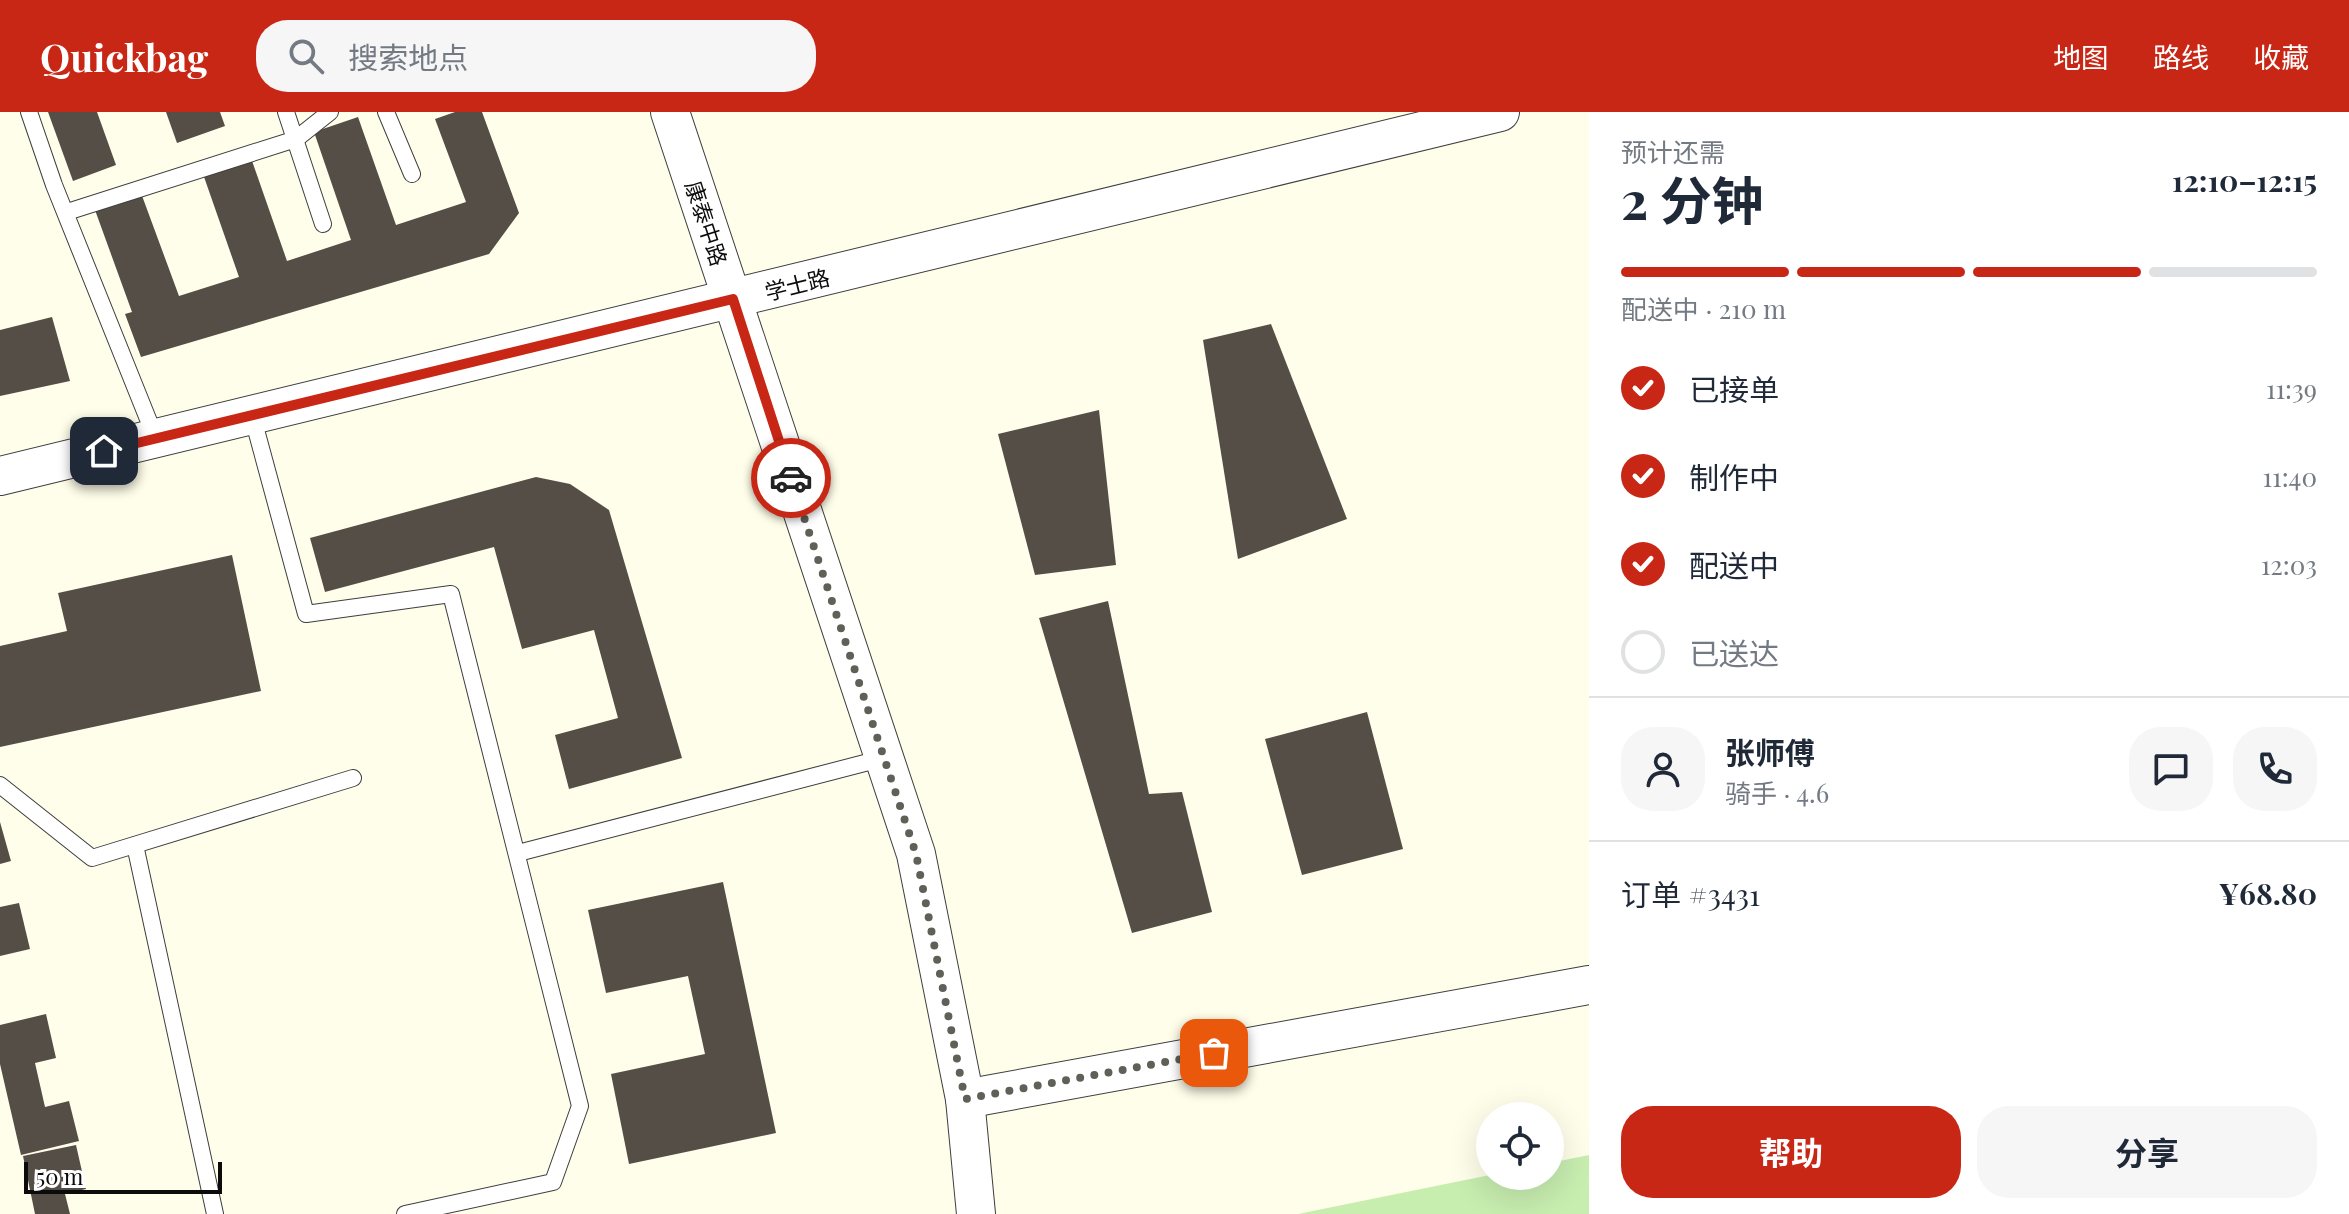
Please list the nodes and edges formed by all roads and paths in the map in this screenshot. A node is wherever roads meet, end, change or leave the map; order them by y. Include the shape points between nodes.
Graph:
1 (29, 112) edge
2 (286, 112) edge
3 (330, 112) edge
4 (386, 112) edge
5 (670, 112) edge
6 (1500, 112) edge
7 (296, 139) junction
8 (412, 174) dead end
9 (67, 212) junction
10 (323, 224) dead end
11 (733, 299) junction
12 (252, 415) junction
13 (156, 439) junction
14 (0, 476) edge
15 (884, 758) junction
16 (353, 778) dead end
17 (0, 785) edge
18 (135, 845) junction
19 (518, 853) junction
20 (1589, 985) edge
21 (965, 1099) junction
22 (215, 1214) edge
23 (405, 1214) edge
24 (976, 1214) edge

1 - 9 lane
2 - 7 lane
3 - 7 lane
4 - 8 lane
5 - 11 street, 康泰中路
6 - 11 street, 学士路
7 - 9 lane
7 - 10 lane
9 - 13 lane
11 - 12 street, 学士路
11 - 15 street, 康泰中路
12 - 13 street, 学士路
12 - 19 lane via 306,614 451,594
13 - 14 street, 学士路
15 - 19 lane
15 - 21 street, 康泰中路 via 916,854
16 - 18 lane
17 - 18 lane via 92,858
18 - 22 lane
19 - 23 lane via 580,1106 553,1182
20 - 21 street
21 - 24 street, 康泰中路

